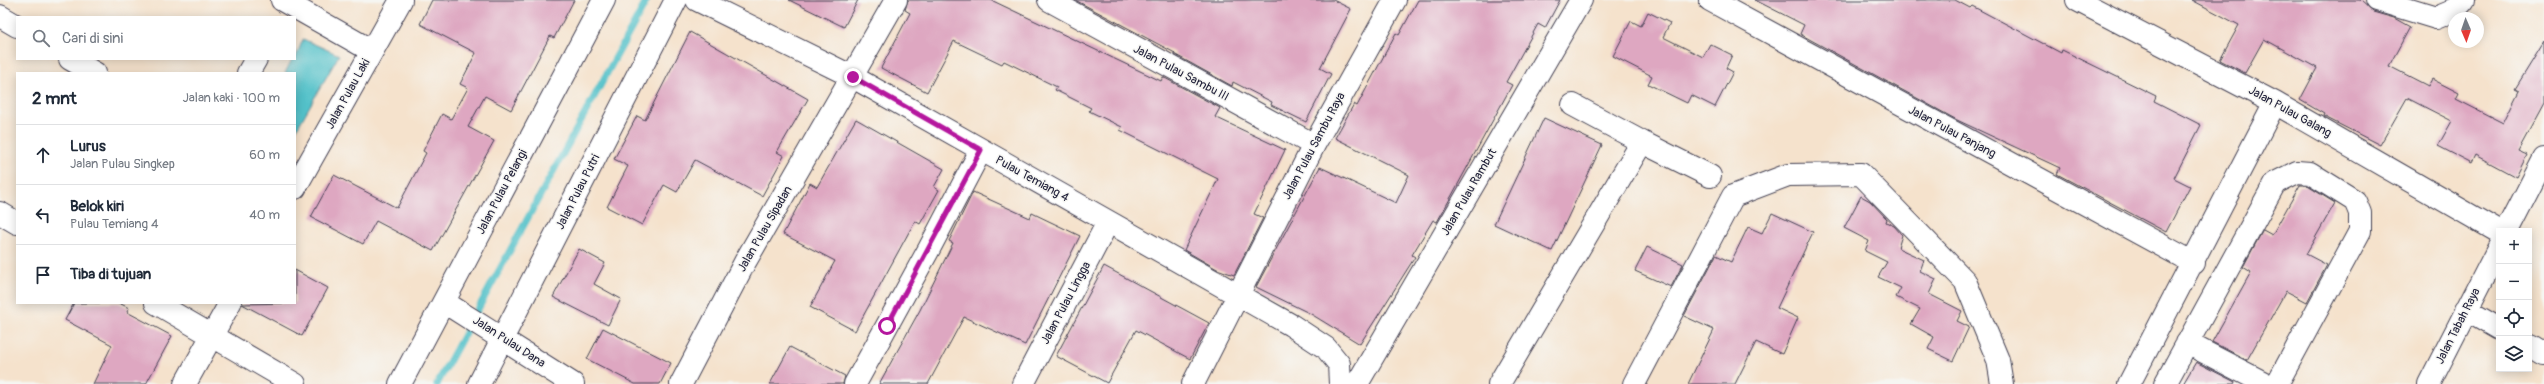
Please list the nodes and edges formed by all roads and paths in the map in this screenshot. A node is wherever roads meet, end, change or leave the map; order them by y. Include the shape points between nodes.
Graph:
1 (401, 0) edge
2 (604, 0) edge
3 (676, 0) edge
4 (697, 0) edge
5 (896, 0) edge
6 (1049, 0) edge
7 (1581, 0) edge
8 (1710, 0) edge
9 (2077, 0) edge
10 (2377, 0) edge
11 (2464, 0) edge
12 (1390, 2) edge
13 (283, 7) edge
14 (0, 16) edge
15 (16, 25) edge
16 (372, 51) junction
17 (72, 60) edge
18 (255, 60) edge
19 (93, 72) edge
20 (249, 72) edge
21 (853, 77) junction
22 (2275, 103) junction
23 (1574, 105) dead end
24 (1642, 142) junction
25 (1314, 145) junction
26 (981, 150) junction
27 (2544, 159) edge
28 (1710, 176) dead end
29 (296, 186) edge
30 (0, 213) edge
31 (16, 222) edge
32 (1108, 222) junction
33 (2509, 228) edge
34 (2496, 230) edge
35 (2496, 253) edge
36 (2194, 263) junction
37 (1237, 294) junction
38 (158, 304) edge
39 (229, 304) edge
40 (451, 305) junction
41 (2466, 310) junction
42 (2496, 327) edge
43 (496, 334) junction
44 (212, 335) junction
45 (2187, 343) junction
46 (2532, 347) edge
47 (2544, 354) edge
48 (185, 384) edge
49 (295, 384) edge
50 (400, 384) edge
51 (479, 384) edge
52 (573, 384) edge
53 (681, 384) edge
54 (854, 384) edge
55 (1023, 384) edge
56 (1193, 384) edge
57 (1340, 384) edge
58 (1357, 384) edge
59 (1499, 384) edge
60 (1634, 384) edge
61 (2002, 384) edge
62 (2129, 384) edge
63 (2166, 384) edge
64 (2266, 384) edge
65 (2277, 384) edge
66 (2429, 384) edge

1 - 16 street, Jalan Pulau Laki
2 - 40 street, Jalan Pulau Pelangi
3 - 43 street, Jalan Pulau Putri
4 - 21 street, Pulau Temiang 4
5 - 21 street, Jalan Pulau Sipadan
6 - 25 street, Jalan Pulau Sambu III
7 - 58 street, Jalan Pulau Rambut
8 - 36 street, Jalan Pulau Panjang
9 - 22 street, Jalan Pulau Galang
10 - 11 street via 2436,18 2455,10
12 - 25 street, Jalan Pulau Sambu Raya
13 - 16 street
14 - 15 street
16 - 29 street, Jalan Pulau Laki
17 - 19 street
18 - 20 street
21 - 26 street, Pulau Temiang 4
21 - 53 street, Jalan Pulau Sipadan via 745,262
22 - 34 street, Jalan Pulau Galang
22 - 36 street
23 - 24 street
24 - 28 street
24 - 59 street
25 - 37 street, Jalan Pulau Sambu Raya
26 - 32 street, Pulau Temiang 4
26 - 54 street via 930,249
27 - 33 street
30 - 31 street
32 - 37 street, Pulau Temiang 4
32 - 55 street, Jalan Pulau Lingga
35 - 41 street, Jalan Tabah Raya
36 - 62 street
37 - 56 street, Jalan Pulau Sambu Raya
37 - 57 street, Pulau Temiang 4 via 1326,348 1339,364
38 - 44 street
39 - 44 street
40 - 43 street, Jalan Pulau Dana
40 - 50 street, Jalan Pulau Pelangi
41 - 42 street
41 - 66 street, Jalan Tabah Raya
43 - 51 street, Jalan Pulau Putri
43 - 52 street, Jalan Pulau Dana
44 - 48 street
44 - 49 street
45 - 63 street
45 - 64 street
45 - 65 street via 2275,183 2297,172 2310,173 2355,201 2360,213 2360,231
46 - 47 street
60 - 61 street via 1733,196 1788,175 1861,174 1965,281 1998,360

